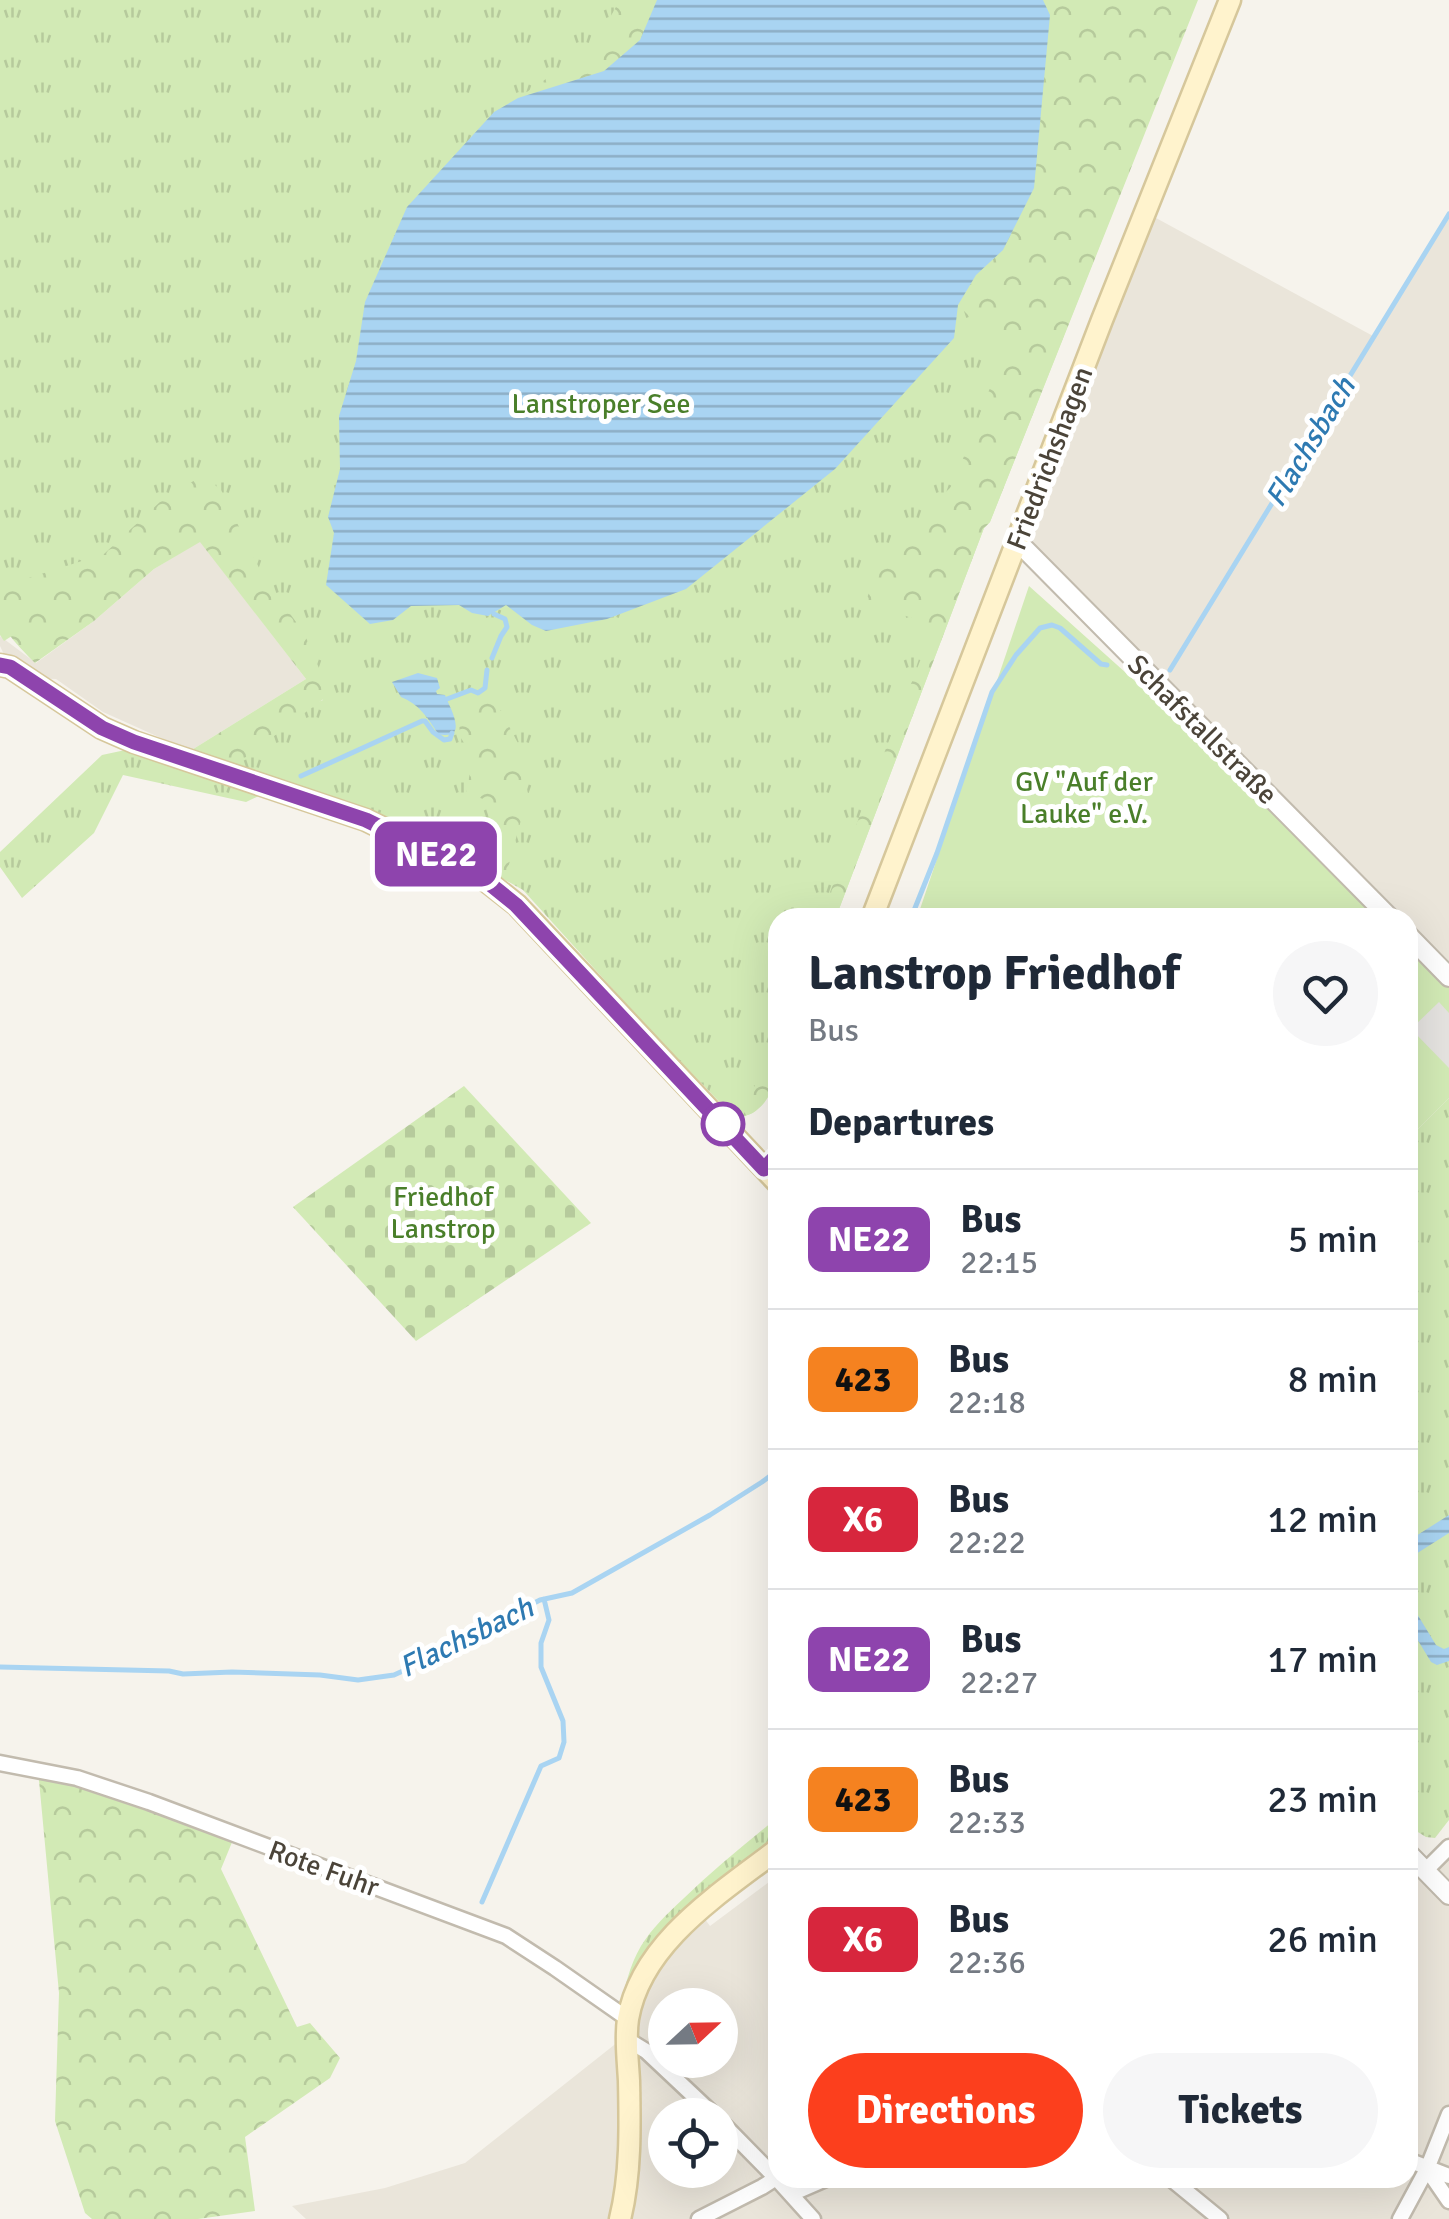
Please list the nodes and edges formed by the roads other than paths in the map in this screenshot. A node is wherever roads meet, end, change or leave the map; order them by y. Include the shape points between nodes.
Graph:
1 (1230, 0) edge
2 (1017, 541) junction
3 (0, 664) edge
4 (876, 908) edge
5 (1380, 908) edge
6 (1418, 945) edge
7 (1449, 977) edge
8 (768, 1164) edge
9 (0, 1763) edge
10 (1449, 1847) edge
11 (768, 1857) edge
12 (1418, 1864) edge
13 (1425, 1871) junction
14 (1449, 1895) edge
15 (628, 2030) junction
16 (696, 2098) edge
17 (1449, 2114) edge
18 (738, 2139) edge
19 (1418, 2164) edge
20 (1428, 2169) junction
21 (768, 2170) edge
22 (1449, 2176) edge
23 (768, 2183) edge
24 (1418, 2187) edge
25 (785, 2188) edge
26 (805, 2188) edge
27 (1182, 2188) edge
28 (1417, 2188) edge
29 (791, 2194) junction
30 (1449, 2201) edge
31 (620, 2219) edge
32 (700, 2219) edge
33 (813, 2219) edge
34 (1220, 2219) edge
35 (1400, 2219) edge

1 - 2 main road, Friedrichshagen
2 - 4 main road, Friedrichshagen
2 - 5 street, Schafstallstraße
3 - 8 main road via 102,728 366,820 480,876
6 - 7 street
9 - 15 street, Rote Fuhr via 77,1778 148,1802 506,1936
10 - 13 street
11 - 15 main road via 666,1944 642,1980
12 - 13 street
13 - 14 street
15 - 16 street, Rote Fuhr
15 - 31 main road via 628,2162
17 - 20 street
18 - 21 street
19 - 20 street
20 - 22 street
20 - 24 street
20 - 30 street
23 - 32 street
25 - 29 street
26 - 29 street
27 - 34 street
28 - 35 street
29 - 33 street

